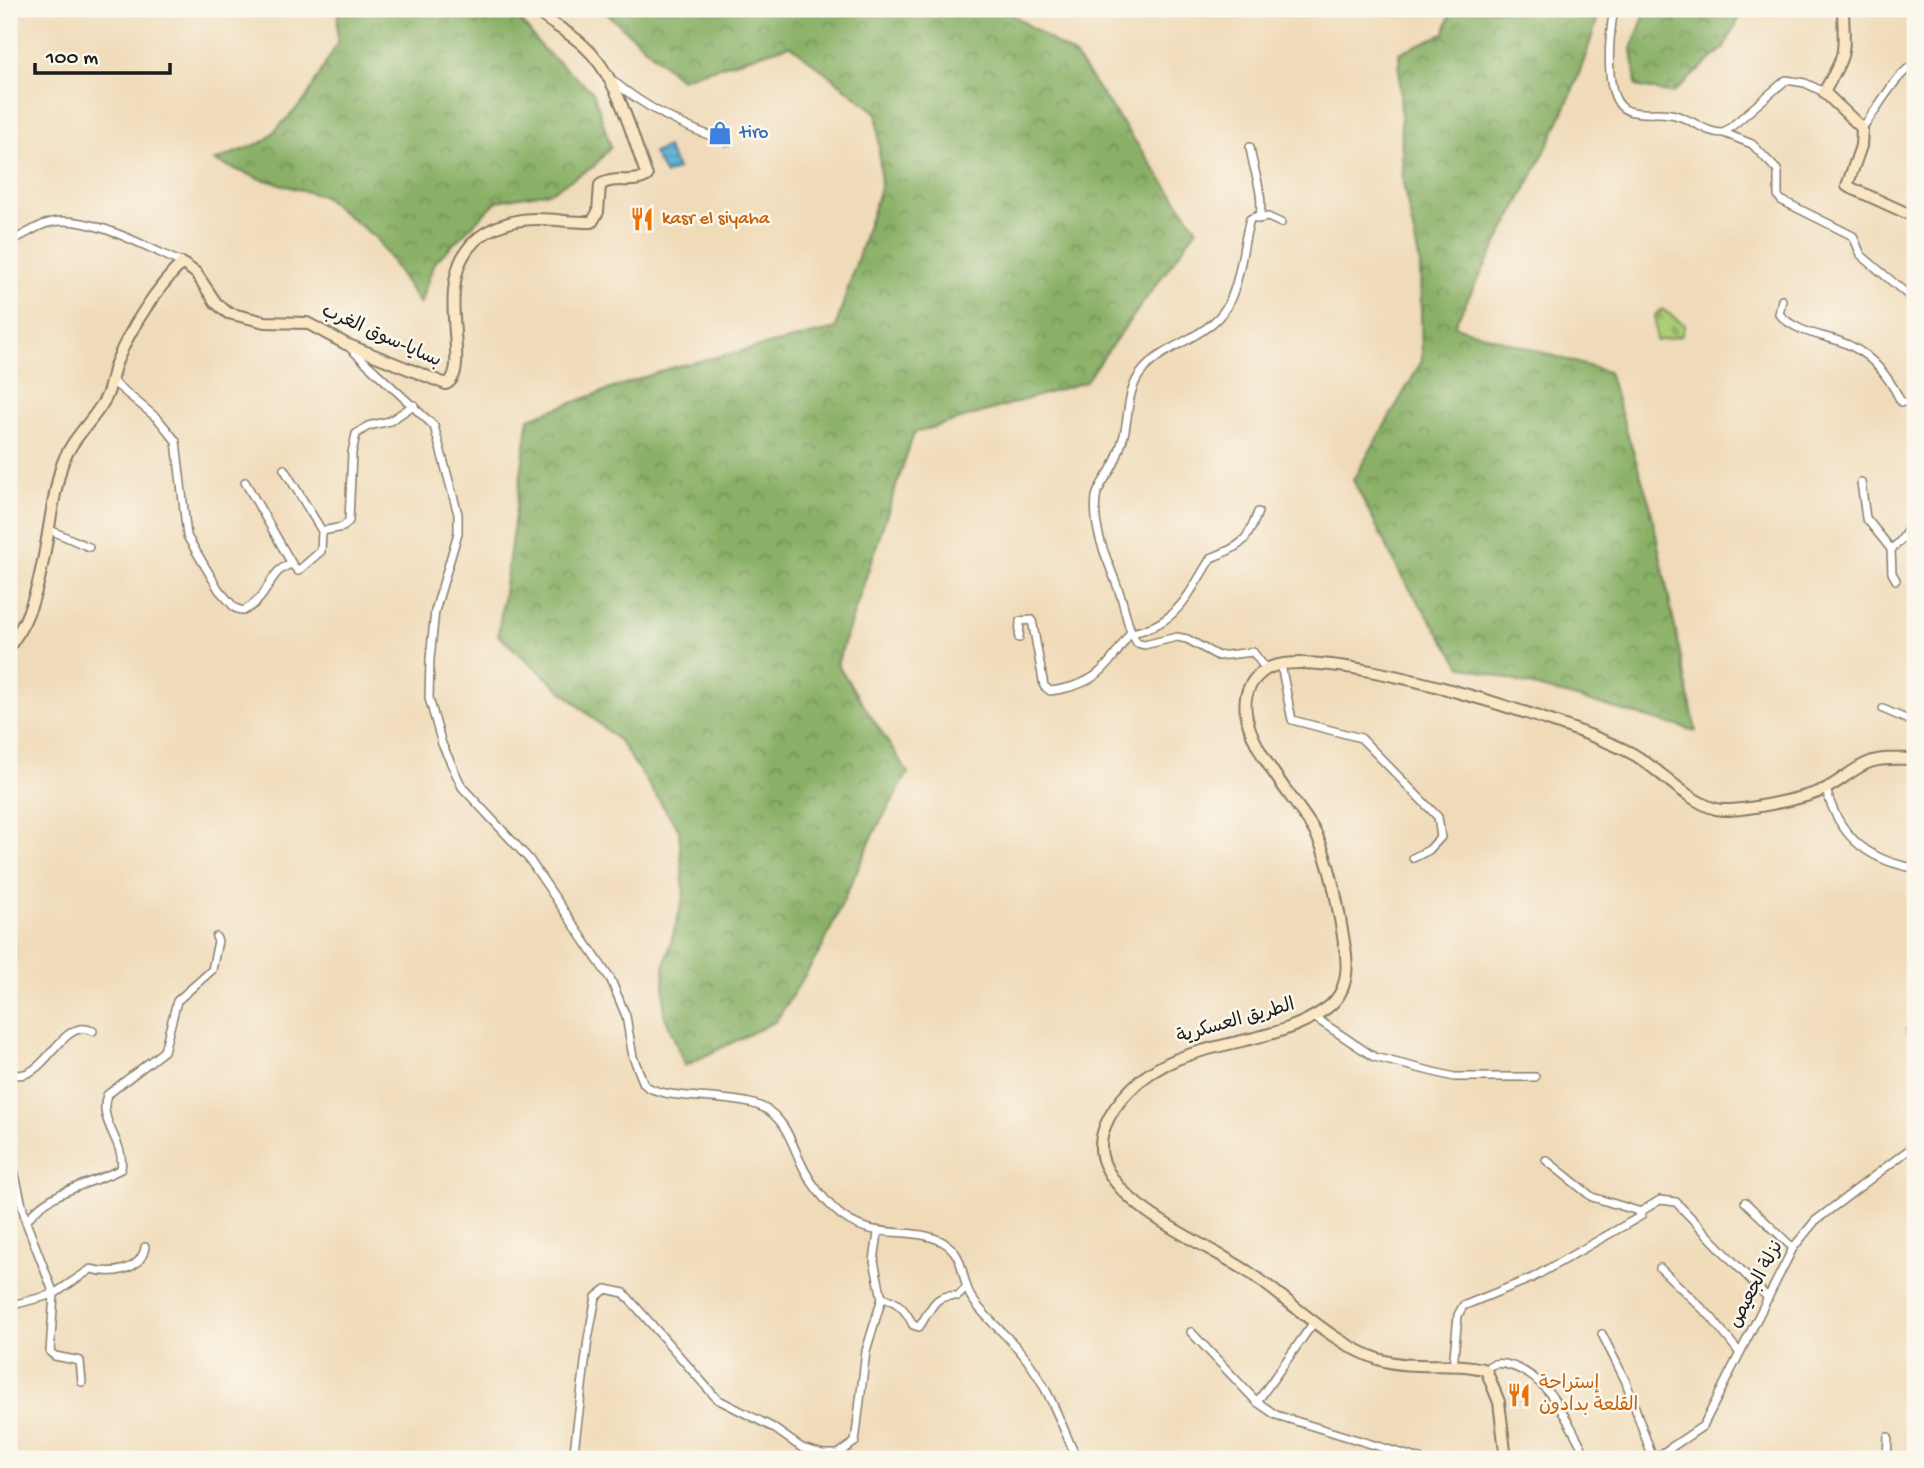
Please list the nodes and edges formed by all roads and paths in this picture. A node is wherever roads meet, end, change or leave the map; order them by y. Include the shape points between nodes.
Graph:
1 (534, 9) edge
2 (1614, 9) edge
3 (1843, 9) edge
4 (1915, 64) edge
5 (608, 78) junction
6 (1824, 92) junction
7 (1862, 128) junction
8 (1724, 132) junction
9 (728, 142) dead end
10 (1250, 147) dead end
11 (1915, 217) edge
12 (1250, 219) junction
13 (1281, 223) dead end
14 (9, 241) edge
15 (182, 263) junction
16 (1782, 300) dead end
17 (1915, 301) edge
18 (346, 344) junction
19 (112, 381) junction
20 (1915, 403) edge
21 (414, 404) junction
22 (284, 469) dead end
23 (245, 482) dead end
24 (1861, 482) dead end
25 (1915, 510) edge
26 (1258, 512) dead end
27 (50, 530) junction
28 (322, 531) junction
29 (89, 547) dead end
30 (1891, 549) junction
31 (292, 564) junction
32 (1896, 580) dead end
33 (1130, 633) junction
34 (1019, 638) dead end
35 (9, 647) edge
36 (1281, 665) junction
37 (1266, 669) junction
38 (1883, 709) dead end
39 (1915, 723) edge
40 (1915, 759) edge
41 (1826, 789) junction
42 (1413, 858) dead end
43 (1909, 867) dead end
44 (216, 937) dead end
45 (1314, 1017) junction
46 (93, 1031) dead end
47 (9, 1073) edge
48 (1535, 1077) dead end
49 (1915, 1145) edge
50 (9, 1149) edge
51 (1546, 1160) dead end
52 (1745, 1202) dead end
53 (1640, 1212) junction
54 (26, 1222) junction
55 (878, 1233) junction
56 (145, 1247) dead end
57 (1793, 1248) junction
58 (1660, 1268) dead end
59 (967, 1287) junction
60 (54, 1294) junction
61 (882, 1298) junction
62 (1768, 1298) junction
63 (9, 1306) edge
64 (1314, 1322) junction
65 (1191, 1332) dead end
66 (1602, 1334) dead end
67 (1739, 1352) junction
68 (1453, 1367) junction
69 (1486, 1370) junction
70 (82, 1381) dead end
71 (1257, 1402) junction
72 (1888, 1437) dead end
73 (573, 1459) edge
74 (1077, 1459) edge
75 (1420, 1459) edge
76 (1506, 1459) edge
77 (1588, 1459) edge
78 (1653, 1459) edge
79 (1886, 1459) edge

1 - 5 main road, بسايا-سوق الغرب via 582,44
2 - 8 street via 1610,54 1616,102 1628,111 1679,116 1706,130
3 - 6 main road via 1844,58
4 - 7 street via 1903,70
5 - 9 street via 673,121
5 - 18 main road, بسايا-سوق الغرب via 648,176 600,184 597,218 592,222 512,222 470,247 455,273 456,358 451,382 432,381
6 - 7 main road
6 - 8 street via 1786,80
7 - 11 main road via 1861,146 1847,186
8 - 17 street via 1752,144 1778,171 1781,200 1853,236 1864,257
10 - 12 street via 1262,199 1260,215
12 - 13 street via 1268,217
12 - 33 street via 1227,306 1198,337 1140,374 1132,389 1125,433 1113,467 1096,496 1098,538
14 - 15 street via 65,220 116,234
15 - 18 main road, بسايا-سوق الغرب via 196,273 228,313 265,323 307,323
15 - 19 main road via 122,351
16 - 20 street via 1782,317 1868,356 1890,379 1901,402
18 - 21 street via 383,382
19 - 27 main road via 105,400 67,453
19 - 31 street via 158,419 176,441 187,536 235,608 243,611 254,606 274,574
21 - 28 street via 390,421 356,434 349,521 343,527
21 - 55 street via 434,426 458,514 455,548 435,611 429,681 442,744 462,787 529,859 611,980 626,1016 635,1067 648,1089 763,1107 783,1126 806,1173 833,1208
22 - 28 street
23 - 31 street
24 - 30 street via 1866,517
25 - 30 street via 1899,544
26 - 33 street via 1249,537 1240,547 1211,558 1192,594 1153,629
27 - 29 street
27 - 35 main road via 36,589
28 - 31 street via 321,551 298,571
30 - 32 street
33 - 34 street via 1096,678 1050,691 1044,686 1032,620 1020,621
33 - 37 street via 1144,645 1182,638 1218,656 1251,652
36 - 37 main road
36 - 41 main road via 1313,662 1360,668 1533,717 1630,753 1698,800 1725,811
36 - 42 street via 1292,720 1361,738 1438,817 1441,837
37 - 45 main road, الطريق العسكرية via 1251,687 1249,728 1263,760 1307,817 1322,848 1347,958 1340,995
38 - 39 street
40 - 41 main road via 1870,762
41 - 43 street via 1840,826 1855,844
44 - 54 street via 212,970 177,1001 164,1051 107,1095 103,1104 122,1154 121,1169 52,1198 33,1210
45 - 48 street via 1374,1057 1454,1077
45 - 64 main road, الطريق العسكرية via 1276,1032 1175,1057 1124,1097 1104,1128 1100,1149 1111,1177 1133,1198 1174,1229 1246,1270
46 - 47 street via 74,1029 27,1073
49 - 57 street, نزلة الجعيص via 1815,1221
50 - 54 street
51 - 53 street via 1592,1197
52 - 57 street
53 - 62 street via 1660,1200 1676,1202
53 - 68 street via 1638,1220 1590,1242 1532,1278 1463,1306
54 - 60 street
55 - 59 street via 908,1234 946,1244 961,1263
55 - 61 street via 874,1261
56 - 60 street via 135,1266 103,1273 91,1269
57 - 62 street, نزلة الجعيص
58 - 67 street via 1711,1317
59 - 61 street via 958,1296 940,1296 919,1326 913,1325 892,1299
59 - 74 street via 1036,1372
60 - 63 street
60 - 70 street via 50,1352 79,1361
61 - 73 street via 866,1351 855,1442 838,1454 823,1454 802,1448 717,1399 624,1293 606,1289 596,1297
62 - 67 street, نزلة الجعيص
64 - 68 main road, الطريق العسكرية via 1382,1360
64 - 71 street
65 - 71 street
66 - 78 street via 1626,1382
67 - 78 street, نزلة الجعيص via 1703,1426
68 - 69 main road, الطريق العسكرية
69 - 76 main road via 1499,1402
69 - 77 street via 1501,1364 1533,1377 1554,1399
71 - 75 street via 1287,1420
72 - 79 street

